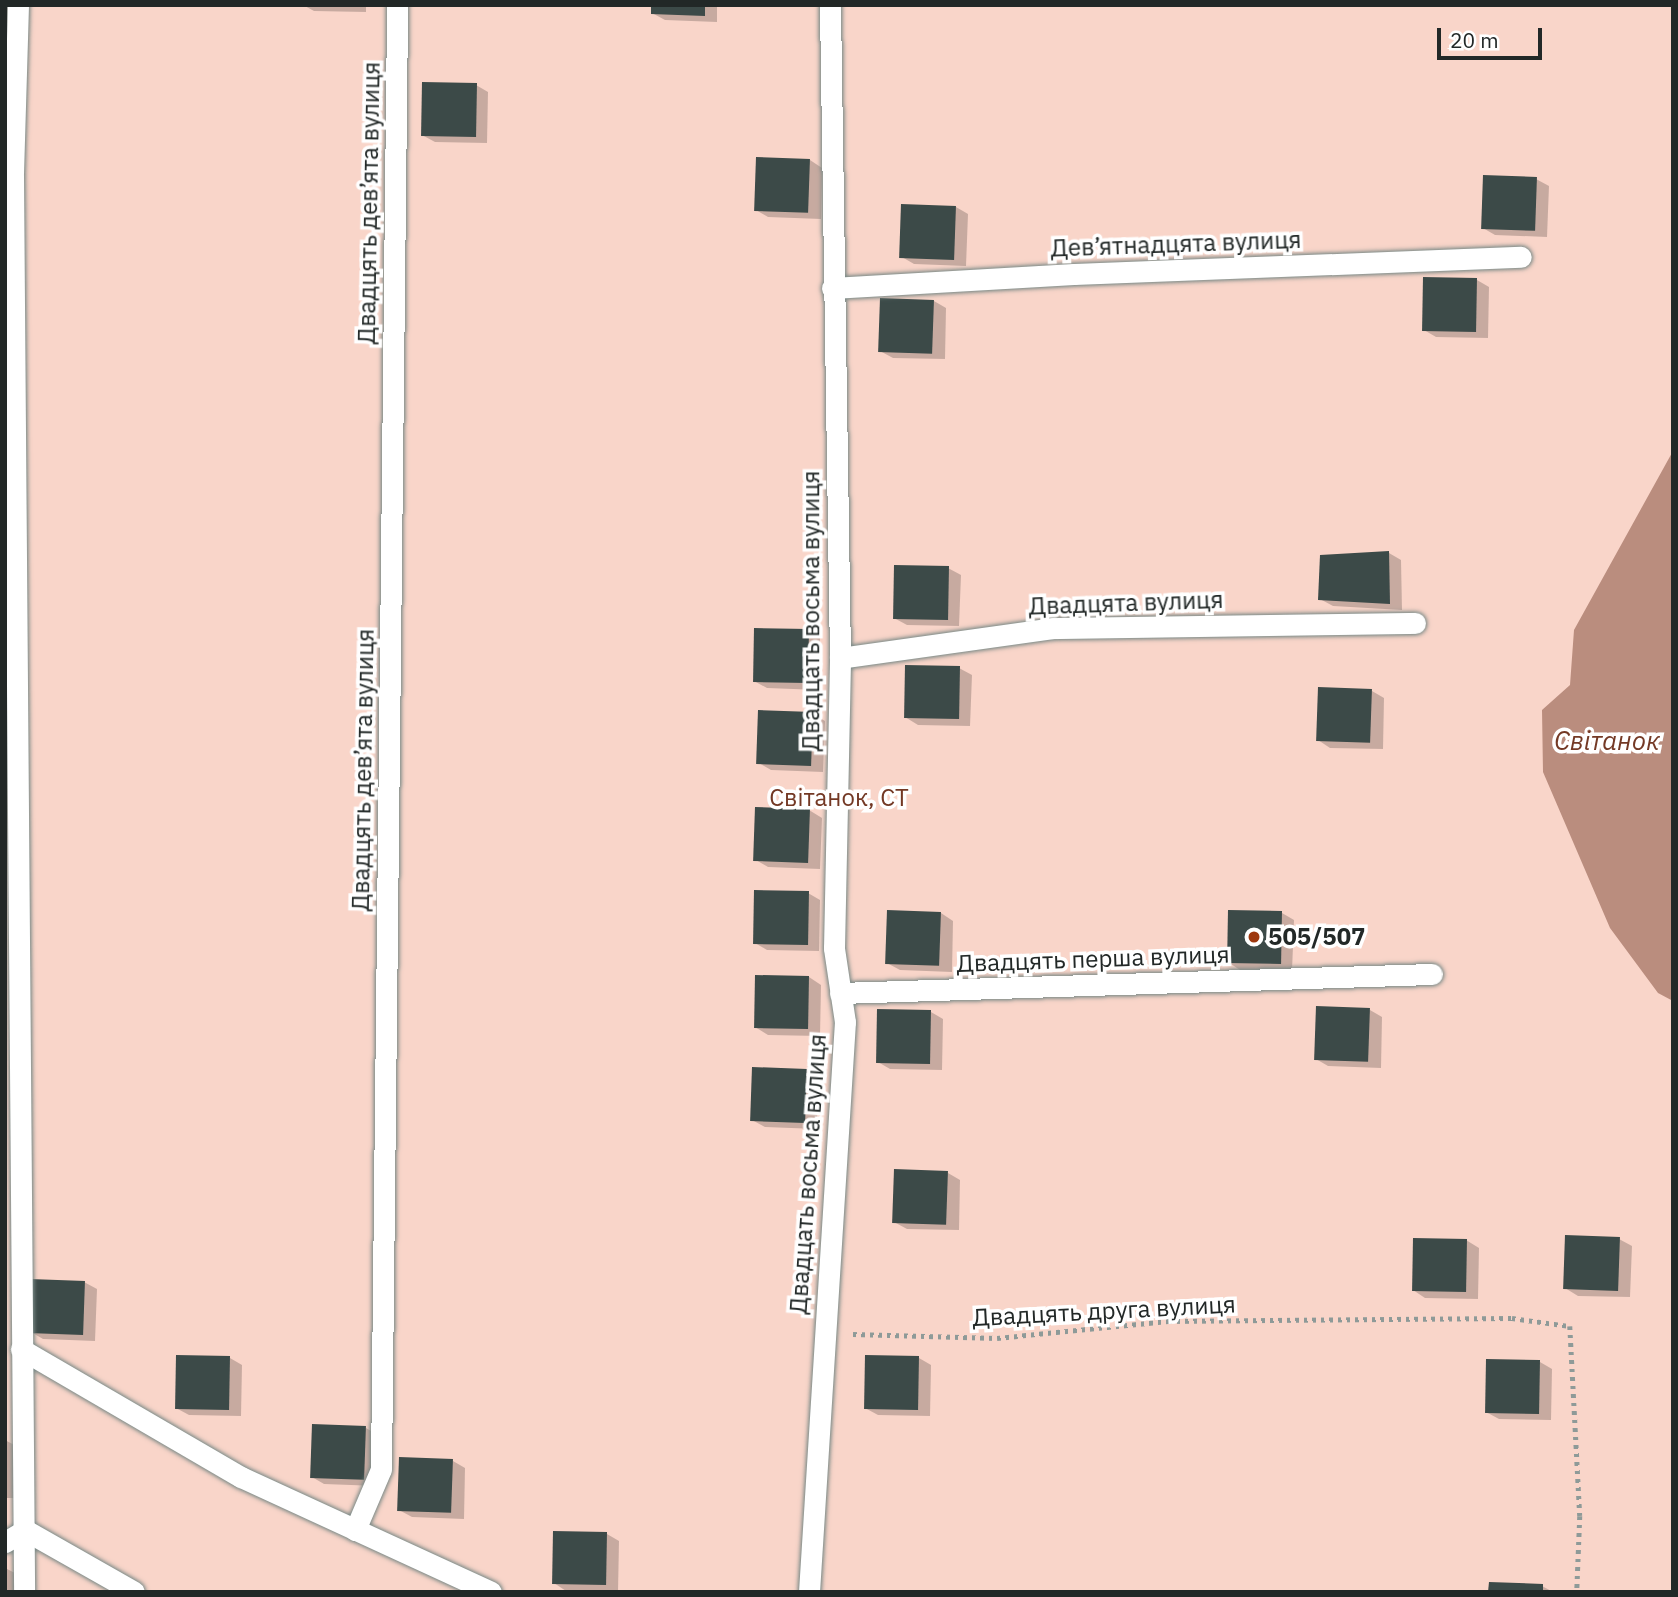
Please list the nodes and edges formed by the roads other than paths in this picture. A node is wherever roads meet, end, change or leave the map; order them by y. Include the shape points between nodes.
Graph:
1 (18, 5) edge
2 (397, 5) edge
3 (830, 5) edge
4 (1521, 257) dead end
5 (832, 288) junction
6 (1415, 624) dead end
7 (840, 658) junction
8 (1432, 974) dead end
9 (840, 993) junction
10 (21, 1349) junction
11 (25, 1530) junction
12 (355, 1530) junction
13 (5, 1542) edge
14 (24, 1592) edge
15 (134, 1592) edge
16 (491, 1592) edge
17 (809, 1592) edge

1 - 10 lane via 13,176
2 - 12 lane, Двадцять дев’ята вулиця via 382,1469
3 - 5 lane, Двадцать восьма вулиця
4 - 5 lane, Дев’ятнадцята вулиця
5 - 7 lane, Двадцать восьма вулиця
6 - 7 lane, Двадцята вулиця via 1053,628
7 - 9 lane, Двадцать восьма вулиця via 834,948
8 - 9 lane, Двадцять перша вулиця
9 - 17 lane, Двадцать восьма вулиця via 845,1022
10 - 11 lane
10 - 12 lane via 241,1477
11 - 13 lane
11 - 14 lane
11 - 15 lane
12 - 16 lane

